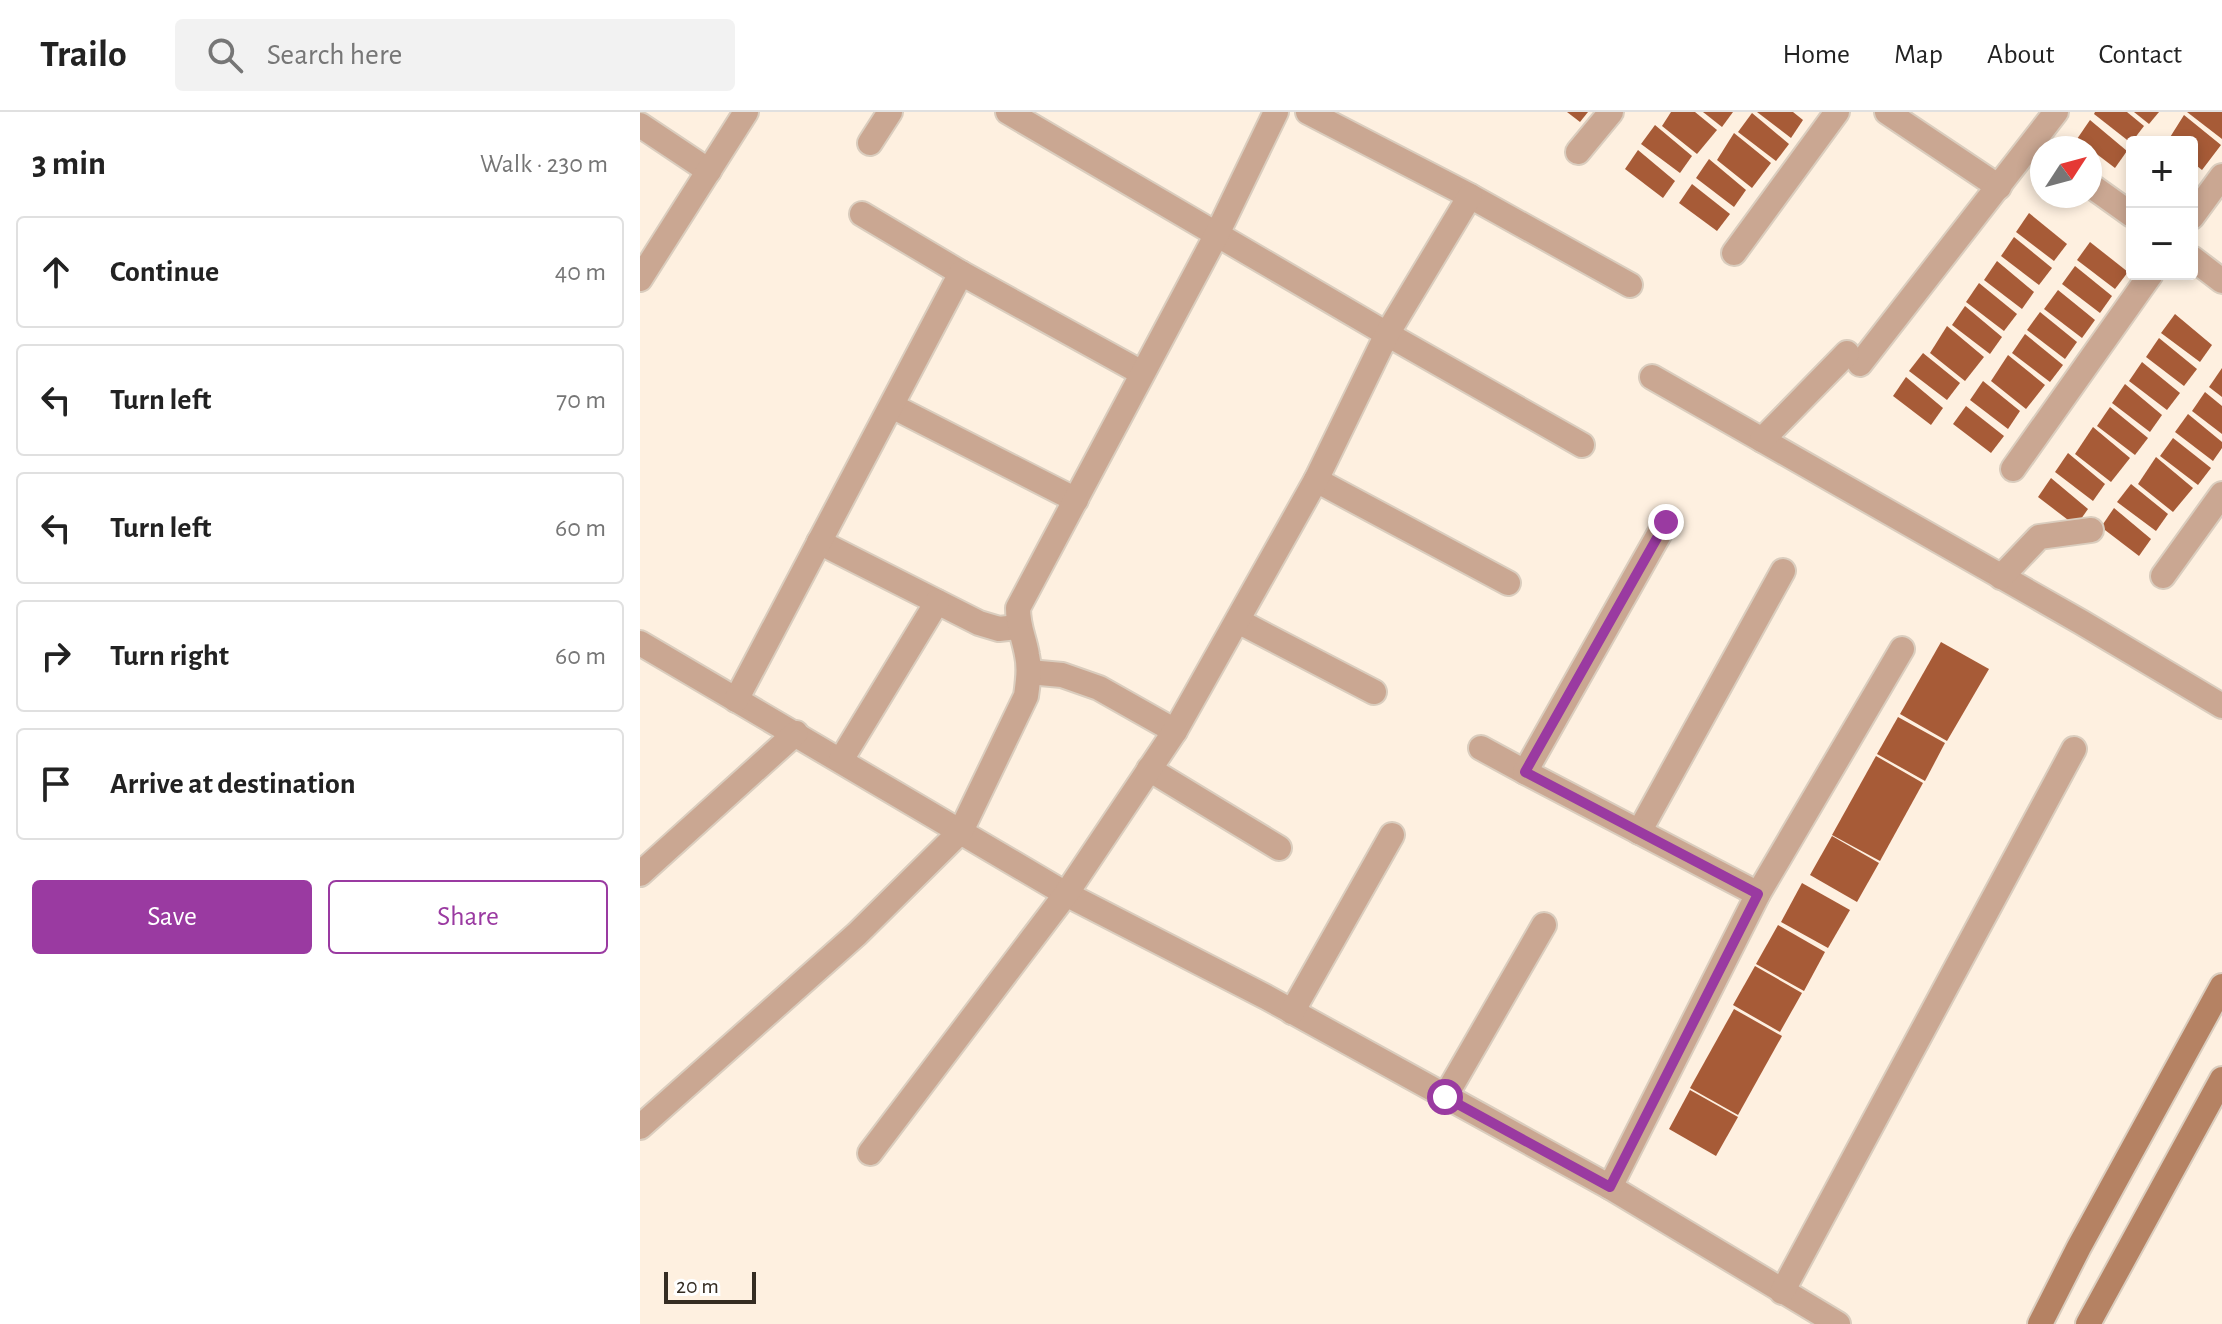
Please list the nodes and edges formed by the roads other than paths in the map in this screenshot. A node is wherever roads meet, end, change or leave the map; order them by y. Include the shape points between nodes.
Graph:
1 (746, 112) edge
2 (890, 112) edge
3 (1008, 112) edge
4 (1276, 112) edge
5 (1308, 112) edge
6 (1611, 112) edge
7 (1837, 112) edge
8 (1887, 112) edge
9 (2056, 112) edge
10 (640, 125) edge
11 (2043, 136) edge
12 (870, 143) dead end
13 (1578, 152) dead end
14 (2030, 154) edge
15 (709, 171) junction
16 (2222, 176) edge
17 (1999, 187) junction
18 (2102, 194) edge
19 (1470, 196) junction
20 (2198, 209) edge
21 (2126, 211) edge
22 (862, 214) dead end
23 (1217, 234) junction
24 (1734, 253) dead end
25 (2198, 263) edge
26 (961, 273) junction
27 (640, 279) edge
28 (2147, 280) edge
29 (2222, 281) edge
30 (1630, 285) dead end
31 (1387, 334) junction
32 (1142, 373) junction
33 (1652, 377) dead end
34 (892, 406) junction
35 (1762, 440) junction
36 (1582, 445) dead end
37 (2013, 469) dead end
38 (1316, 480) junction
39 (2222, 494) edge
40 (1076, 500) junction
41 (1666, 522) dead end
42 (2091, 530) dead end
43 (819, 542) junction
44 (1783, 571) dead end
45 (2163, 576) dead end
46 (2001, 577) junction
47 (1508, 583) dead end
48 (937, 602) junction
49 (1238, 621) junction
50 (1018, 627) junction
51 (640, 643) edge
52 (1902, 649) dead end
53 (1029, 672) junction
54 (1374, 692) dead end
55 (736, 700) junction
56 (2222, 706) edge
57 (1175, 731) junction
58 (796, 733) junction
59 (1481, 748) dead end
60 (2074, 749) dead end
61 (841, 760) junction
62 (1149, 769) junction
63 (1525, 772) junction
64 (961, 831) junction
65 (1639, 832) junction
66 (1392, 835) dead end
67 (1279, 848) dead end
68 (640, 874) edge
69 (1066, 894) junction
70 (1758, 894) junction
71 (1544, 925) dead end
72 (2222, 986) edge
73 (1292, 1012) junction
74 (2222, 1079) edge
75 (1445, 1097) junction
76 (640, 1127) edge
77 (870, 1153) dead end
78 (1610, 1187) junction
79 (1782, 1292) junction
80 (1838, 1324) edge
81 (2040, 1324) edge
82 (2088, 1324) edge

1 - 15 street
2 - 12 street
3 - 23 street
4 - 23 street
5 - 19 street
6 - 13 street
7 - 24 street
8 - 17 street
9 - 11 street
10 - 15 street
14 - 17 street
15 - 27 street
16 - 20 street
17 - 35 street via 1854,358
18 - 21 street
19 - 30 street
19 - 31 street
22 - 26 street
23 - 31 street
23 - 32 street
25 - 29 street
26 - 32 street
26 - 34 street
28 - 37 street
31 - 36 street
31 - 38 street
32 - 40 street
33 - 35 street
34 - 40 street
34 - 43 street
35 - 46 street
38 - 47 street
38 - 49 street
39 - 45 street
40 - 50 street via 1018,608
41 - 63 street
42 - 46 street via 2039,537
43 - 48 street
43 - 55 street
44 - 65 street
46 - 56 street
48 - 50 street via 979,623
48 - 61 street
49 - 54 street
49 - 57 street
50 - 53 street
51 - 55 street
52 - 70 street
53 - 57 street via 1062,675 1099,688
53 - 64 street via 1026,696
55 - 58 street
57 - 62 street
58 - 61 street
58 - 68 street
59 - 63 street
60 - 79 street
61 - 64 street
62 - 67 street
62 - 69 street
63 - 65 street
64 - 69 street
64 - 76 street via 857,934
65 - 70 street
66 - 73 street
69 - 73 street
69 - 77 street
70 - 78 street
71 - 75 street
72 - 81 street
73 - 75 street
74 - 82 street
75 - 78 street
78 - 79 street
79 - 80 street

